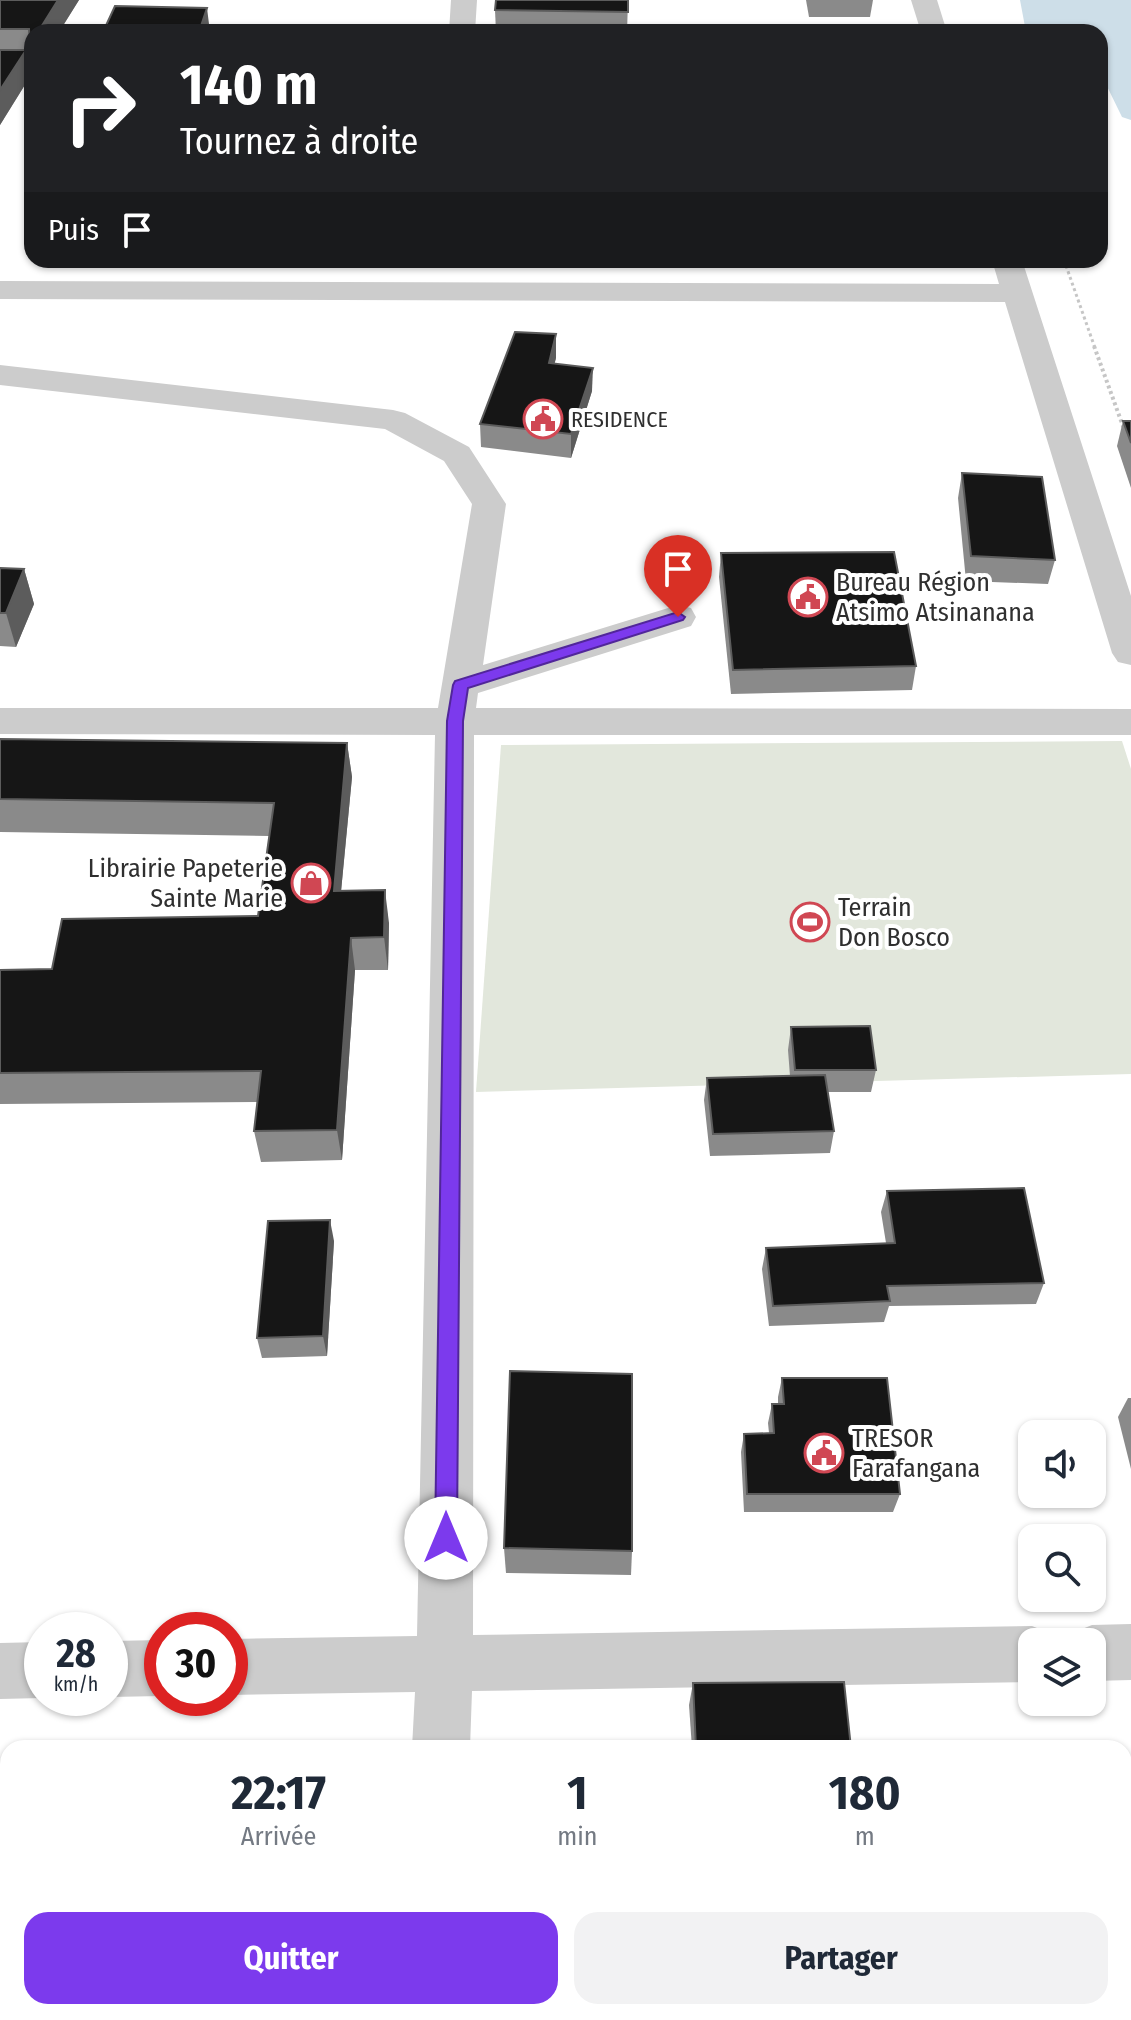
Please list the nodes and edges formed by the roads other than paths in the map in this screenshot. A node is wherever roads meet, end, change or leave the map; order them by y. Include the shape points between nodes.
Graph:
1 (464, 0) edge
2 (924, 0) edge
3 (462, 24) edge
4 (932, 24) edge
5 (1009, 268) edge
6 (0, 290) edge
7 (1017, 293) junction
8 (0, 375) edge
9 (678, 617) dead end
10 (1131, 653) edge
11 (458, 703) junction
12 (0, 721) edge
13 (1131, 722) edge
14 (1131, 1652) edge
15 (1106, 1653) edge
16 (1018, 1654) edge
17 (445, 1663) junction
18 (248, 1667) edge
19 (24, 1670) edge
20 (0, 1671) edge
21 (441, 1740) edge

1 - 3 street
2 - 4 street
5 - 7 street
6 - 7 street
7 - 10 street
8 - 11 street via 393,420 457,454 489,504
9 - 11 street
11 - 12 street
11 - 13 street
11 - 17 street
14 - 15 street
16 - 17 street
17 - 18 street
17 - 21 street
19 - 20 street

